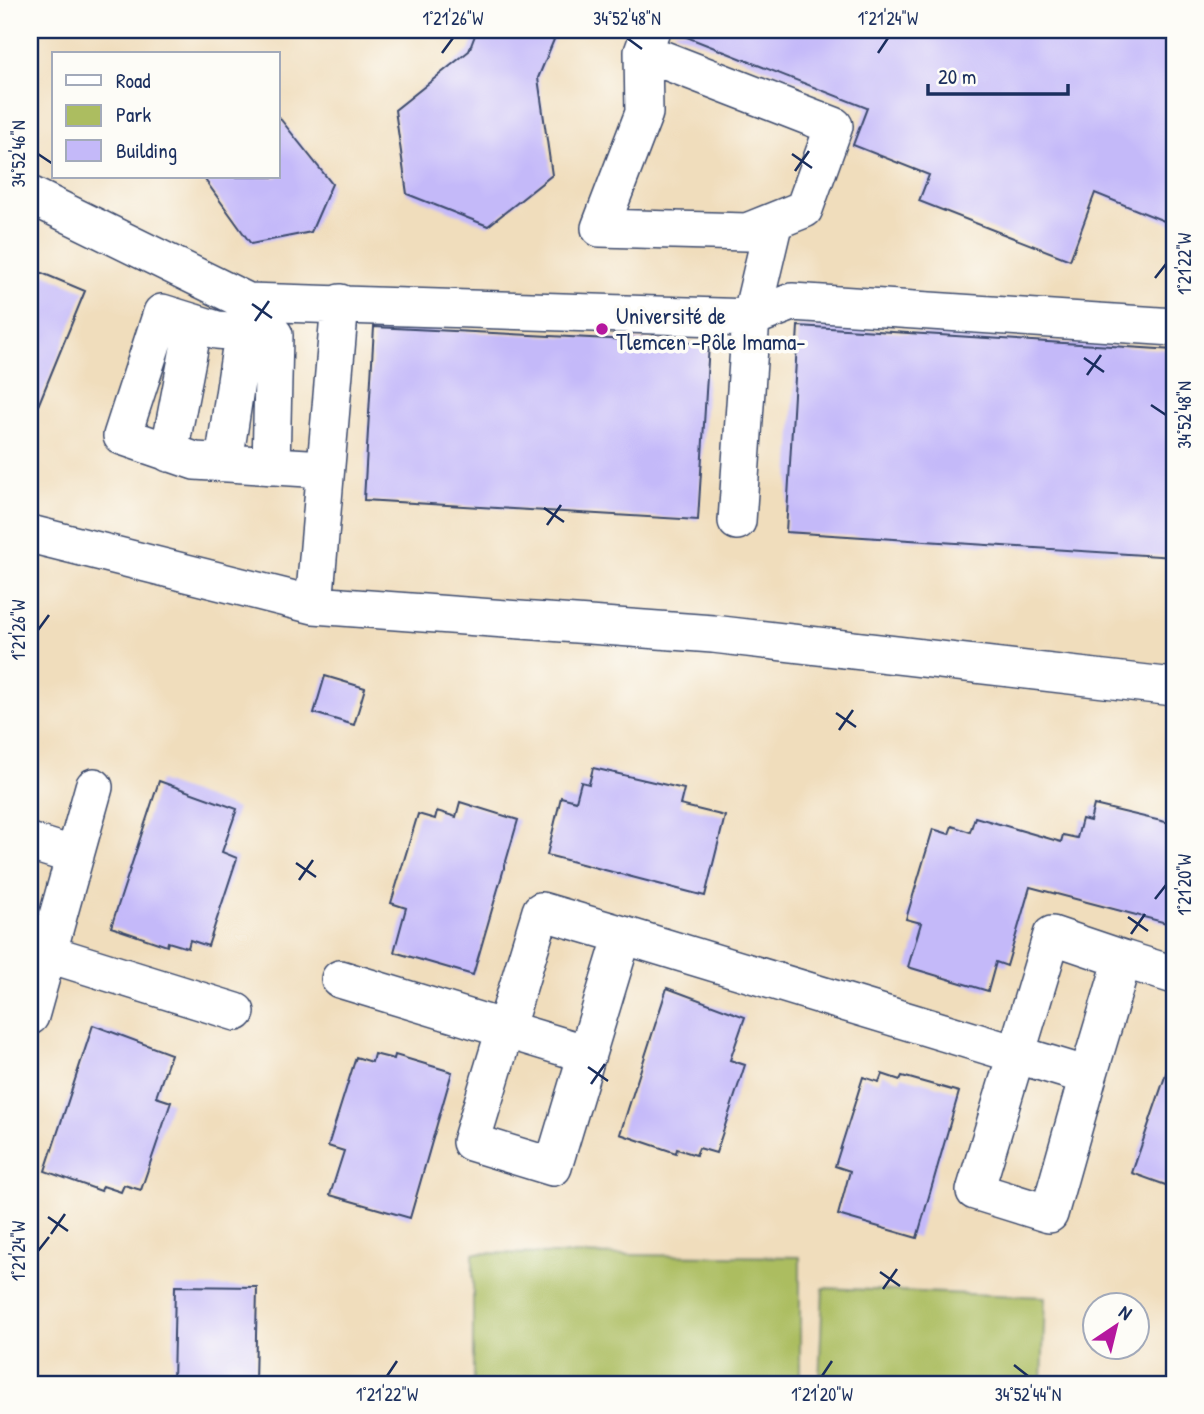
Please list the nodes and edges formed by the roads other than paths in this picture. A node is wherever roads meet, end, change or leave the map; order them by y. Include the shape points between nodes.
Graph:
1 (647, 41) edge
2 (30, 195) edge
3 (774, 221) junction
4 (340, 303) junction
5 (246, 317) junction
6 (751, 318) junction
7 (194, 323) junction
8 (1174, 327) edge
9 (169, 453) junction
10 (224, 463) junction
11 (271, 466) junction
12 (324, 469) junction
13 (737, 520) dead end
14 (30, 534) edge
15 (314, 605) junction
16 (1174, 687) edge
17 (94, 787) dead end
18 (30, 842) edge
19 (75, 856) junction
20 (623, 935) junction
21 (38, 951) edge
22 (1124, 959) junction
23 (1174, 975) edge
24 (340, 979) dead end
25 (236, 1012) dead end
26 (30, 1016) edge
27 (505, 1029) junction
28 (587, 1054) junction
29 (1016, 1054) junction
30 (1088, 1076) junction

1 - 3 street via 834,125 804,209
1 - 3 street via 644,113 600,228 747,232
2 - 5 street
3 - 6 street
4 - 5 street
4 - 6 street
4 - 12 street
5 - 7 street via 217,330
5 - 10 street
5 - 11 street via 274,335
6 - 8 street via 792,302
6 - 13 street
7 - 9 street
7 - 9 street via 162,313 122,436
9 - 10 street
10 - 11 street
11 - 12 street
12 - 15 street
14 - 15 street
15 - 16 street via 713,634
17 - 19 street
18 - 19 street
19 - 21 street
20 - 27 street via 541,911
20 - 28 street
20 - 29 street
21 - 25 street
21 - 26 street
22 - 23 street
22 - 29 street via 1052,936
22 - 30 street
24 - 27 street
27 - 28 street
27 - 28 street via 471,1142 483,1146 553,1167
29 - 30 street
29 - 30 street via 975,1191 1049,1214

